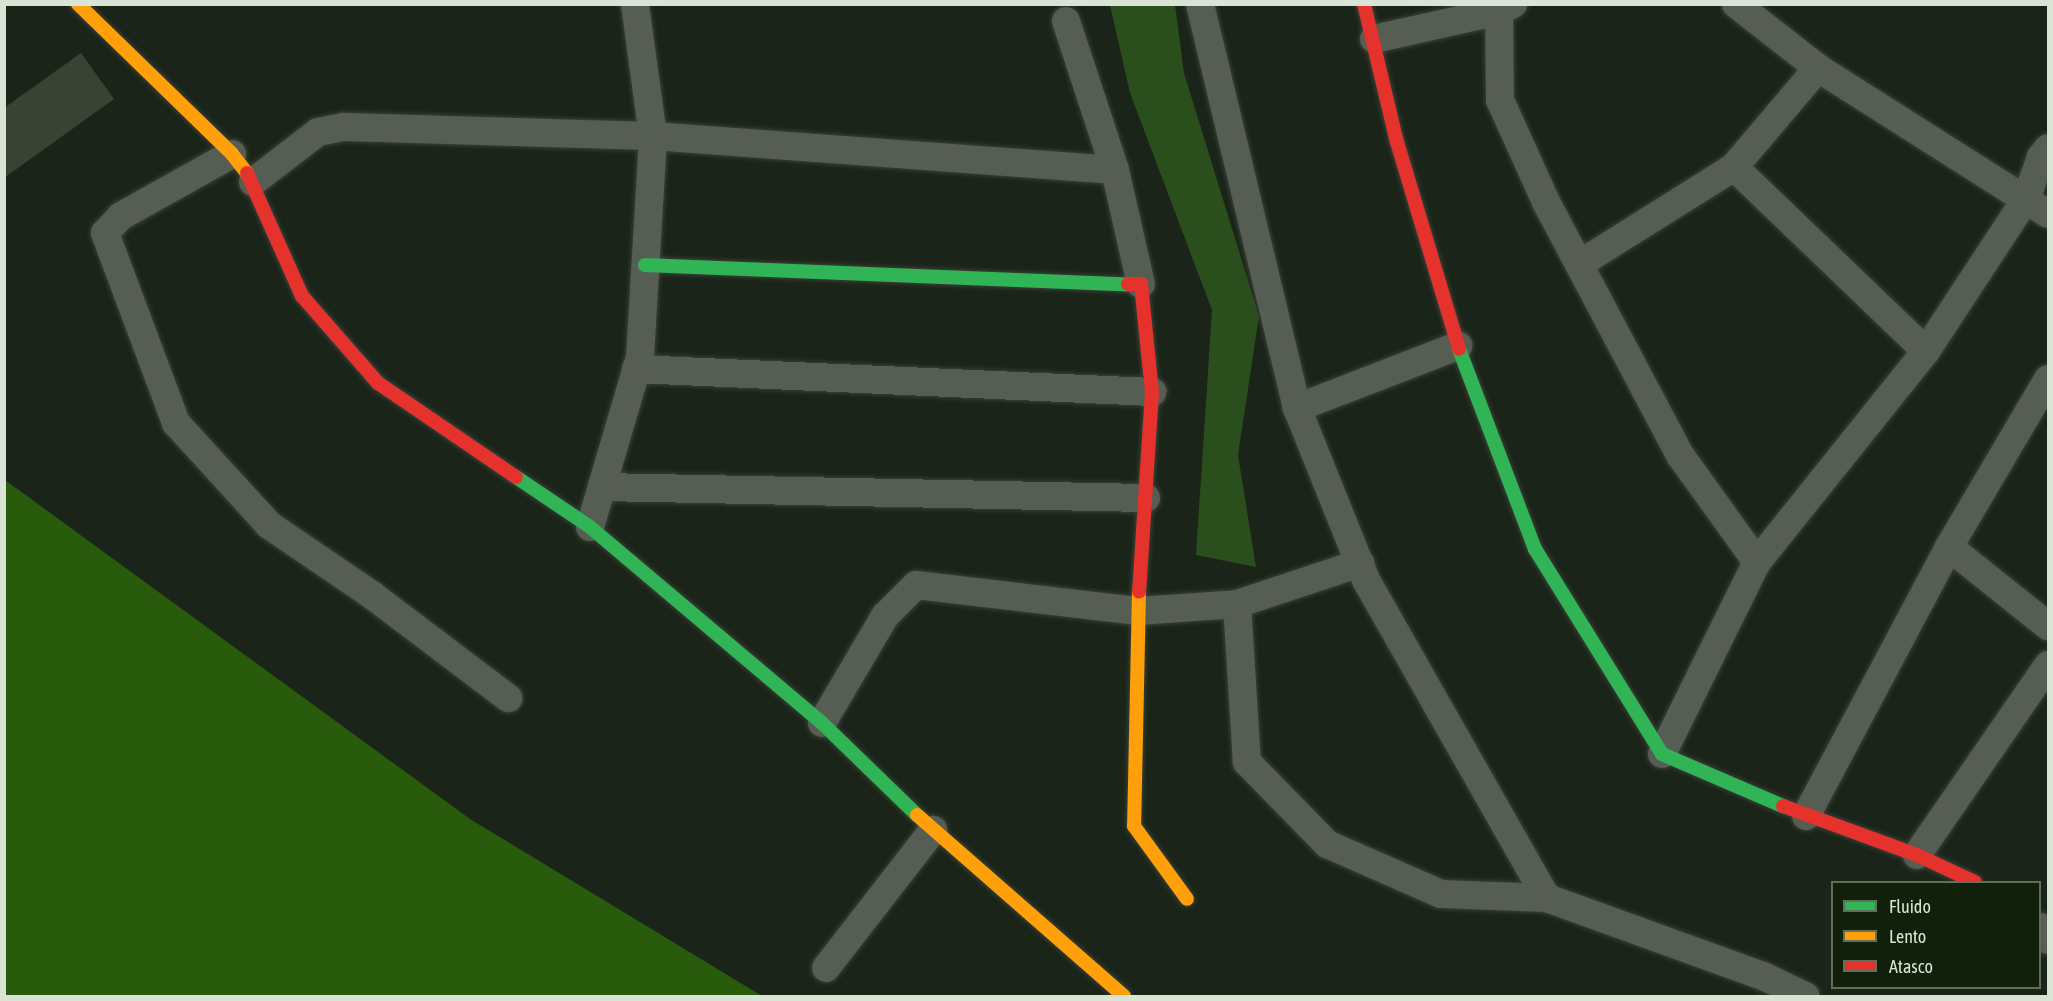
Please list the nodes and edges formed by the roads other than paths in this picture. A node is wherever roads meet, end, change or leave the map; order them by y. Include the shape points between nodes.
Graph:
1 (78, 4) edge
2 (635, 4) edge
3 (1200, 4) edge
4 (1364, 4) edge
5 (1736, 4) edge
6 (1504, 7) edge
7 (1066, 21) dead end
8 (1374, 39) junction
9 (1818, 68) junction
10 (653, 136) junction
11 (2049, 148) edge
12 (232, 154) junction
13 (1734, 167) junction
14 (1115, 170) junction
15 (253, 182) junction
16 (2037, 206) edge
17 (1581, 263) junction
18 (645, 265) junction
19 (1141, 284) junction
20 (1458, 346) junction
21 (1926, 351) junction
22 (636, 369) junction
23 (2049, 379) edge
24 (1152, 392) junction
25 (1297, 408) junction
26 (602, 487) junction
27 (1146, 498) junction
28 (590, 527) junction
29 (1949, 547) junction
30 (1757, 562) junction
31 (1360, 563) junction
32 (1237, 604) junction
33 (1138, 611) junction
34 (2049, 626) edge
35 (2049, 665) edge
36 (508, 698) dead end
37 (822, 723) junction
38 (1662, 754) junction
39 (1806, 816) junction
40 (933, 830) junction
41 (1917, 855) junction
42 (1973, 881) edge
43 (1547, 898) junction
44 (1187, 899) dead end
45 (825, 968) dead end
46 (1124, 996) edge
47 (1805, 996) edge

1 - 12 street
2 - 10 street
3 - 25 street
4 - 8 street
5 - 9 street
6 - 8 street
6 - 17 street via 1500,100 1546,202
7 - 14 street
8 - 20 street via 1397,142
9 - 13 street
9 - 16 street
10 - 14 street
10 - 15 street via 344,127 318,132
10 - 18 street
11 - 16 street via 2041,157
12 - 15 street
12 - 36 street via 121,216 105,233 176,423 269,525 372,595
13 - 17 street
13 - 21 street
14 - 19 street
15 - 28 street via 302,296 378,383
16 - 21 street
17 - 30 street via 1680,455
18 - 19 street
18 - 22 street
19 - 24 street
20 - 25 street
20 - 38 street via 1535,549
21 - 30 street
22 - 24 street
22 - 26 street
23 - 29 street
24 - 27 street
25 - 31 street
26 - 27 street
26 - 28 street
27 - 33 street
28 - 37 street
29 - 34 street
29 - 39 street
30 - 38 street
31 - 32 street
31 - 43 street via 1366,580
32 - 33 street
32 - 43 street via 1247,762 1327,844 1441,894
33 - 37 street via 916,585 885,616
33 - 44 street via 1134,826
35 - 41 street
37 - 40 street
38 - 39 street
39 - 41 street
40 - 45 street
40 - 46 street
41 - 42 street
43 - 47 street via 1763,976

